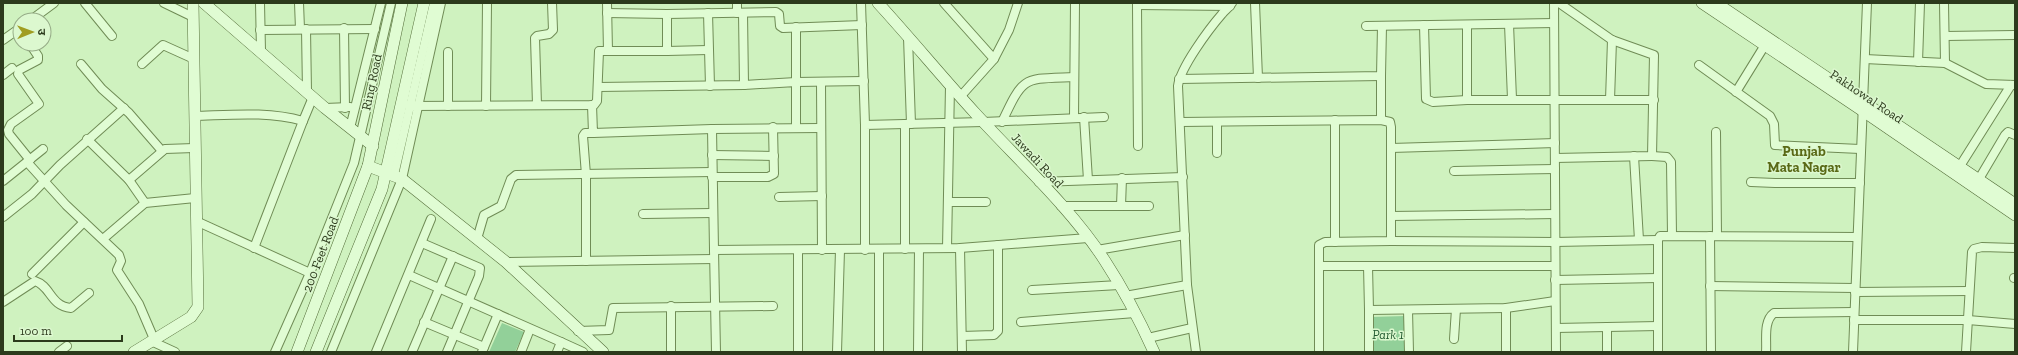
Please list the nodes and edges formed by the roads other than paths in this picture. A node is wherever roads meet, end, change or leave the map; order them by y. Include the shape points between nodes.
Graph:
1 (54, 3) edge
2 (85, 3) edge
3 (164, 3) edge
4 (192, 3) edge
5 (204, 3) edge
6 (260, 3) edge
7 (300, 3) edge
8 (381, 3) edge
9 (391, 3) edge
10 (402, 3) edge
11 (424, 3) edge
12 (434, 3) edge
13 (441, 3) edge
14 (487, 3) edge
15 (552, 3) edge
16 (607, 3) edge
17 (737, 3) edge
18 (861, 3) edge
19 (878, 3) edge
20 (944, 3) edge
21 (1018, 3) edge
22 (1075, 3) edge
23 (1255, 3) edge
24 (1554, 3) edge
25 (1559, 3) edge
26 (1702, 3) edge
27 (1716, 3) edge
28 (1867, 3) edge
29 (1920, 3) edge
30 (1944, 3) edge
31 (1137, 4) edge
32 (1227, 6) edge
33 (42, 12) edge
34 (607, 13) junction
35 (708, 13) junction
36 (740, 13) junction
37 (667, 14) junction
38 (193, 17) junction
39 (1554, 23) junction
40 (1509, 24) junction
41 (862, 25) junction
42 (1424, 25) junction
43 (1467, 25) junction
44 (1366, 26) dead end
45 (1382, 26) junction
46 (344, 28) junction
47 (796, 28) junction
48 (303, 29) junction
49 (375, 29) junction
50 (260, 30) junction
51 (12, 34) edge
52 (2015, 35) edge
53 (112, 36) dead end
54 (1945, 36) junction
55 (908, 38) junction
56 (3, 40) edge
57 (1612, 40) junction
58 (1765, 44) junction
59 (708, 50) junction
60 (261, 51) junction
61 (608, 51) junction
62 (667, 51) junction
63 (35, 52) edge
64 (448, 52) dead end
65 (194, 59) junction
66 (994, 59) junction
67 (1865, 59) junction
68 (1918, 62) junction
69 (1945, 63) junction
70 (81, 64) dead end
71 (142, 64) dead end
72 (1699, 65) dead end
73 (12, 68) dead end
74 (3, 75) edge
75 (1381, 76) junction
76 (1074, 77) junction
77 (1258, 78) junction
78 (1179, 79) junction
79 (864, 81) junction
80 (796, 82) junction
81 (820, 82) junction
82 (744, 85) junction
83 (2013, 85) edge
84 (710, 86) junction
85 (950, 86) junction
86 (598, 87) junction
87 (1736, 92) junction
88 (310, 94) junction
89 (960, 96) junction
90 (1512, 99) junction
91 (1467, 100) junction
92 (1554, 100) junction
93 (1610, 100) junction
94 (1654, 100) junction
95 (537, 105) junction
96 (592, 105) junction
97 (413, 106) junction
98 (448, 106) junction
99 (486, 106) junction
100 (1864, 106) junction
101 (357, 107) junction
102 (124, 108) junction
103 (325, 108) junction
104 (345, 108) junction
105 (194, 116) junction
106 (1104, 116) dead end
107 (1084, 117) junction
108 (1074, 118) junction
109 (1336, 120) junction
110 (1381, 120) junction
111 (303, 121) junction
112 (983, 122) junction
113 (1002, 122) junction
114 (1180, 122) junction
115 (1217, 122) junction
116 (950, 123) junction
117 (908, 124) junction
118 (865, 125) junction
119 (773, 127) junction
120 (350, 128) junction
121 (796, 128) junction
122 (821, 128) junction
123 (712, 129) junction
124 (1716, 132) dead end
125 (593, 133) junction
126 (2015, 135) edge
127 (360, 136) junction
128 (87, 139) junction
129 (1555, 143) junction
130 (373, 146) junction
131 (1138, 146) dead end
132 (194, 148) junction
133 (1391, 148) junction
134 (43, 149) dead end
135 (1860, 149) junction
136 (162, 151) junction
137 (1217, 153) dead end
138 (712, 155) junction
139 (774, 156) junction
140 (1634, 156) junction
141 (1652, 156) junction
142 (1555, 158) junction
143 (28, 161) junction
144 (368, 166) junction
145 (1960, 166) junction
146 (1555, 169) junction
147 (1454, 171) dead end
148 (712, 174) junction
149 (586, 175) junction
150 (394, 176) junction
151 (1183, 177) junction
152 (1122, 178) junction
153 (1979, 179) junction
154 (129, 180) junction
155 (1088, 180) junction
156 (3, 181) edge
157 (44, 182) junction
158 (1039, 182) junction
159 (1751, 182) dead end
160 (1860, 183) junction
161 (822, 196) junction
162 (779, 197) dead end
163 (195, 198) junction
164 (948, 202) junction
165 (986, 202) dead end
166 (145, 203) junction
167 (2015, 204) edge
168 (1061, 206) junction
169 (1121, 206) junction
170 (1148, 206) dead end
171 (712, 213) junction
172 (643, 214) dead end
173 (1555, 214) junction
174 (2015, 215) edge
175 (1391, 216) junction
176 (3, 217) edge
177 (430, 219) dead end
178 (196, 221) junction
179 (84, 222) junction
180 (1185, 235) junction
181 (1672, 235) junction
182 (1714, 236) junction
183 (1857, 237) junction
184 (1088, 238) junction
185 (103, 239) junction
186 (477, 239) junction
187 (1639, 240) junction
188 (1658, 240) junction
189 (1391, 241) junction
190 (1335, 242) junction
191 (1555, 242) junction
192 (422, 243) junction
193 (998, 246) junction
194 (254, 248) junction
195 (947, 248) junction
196 (960, 248) junction
197 (2015, 248) edge
198 (879, 249) junction
199 (905, 249) junction
200 (919, 249) junction
201 (714, 250) junction
202 (822, 250) junction
203 (840, 250) junction
204 (865, 250) junction
205 (1097, 250) junction
206 (798, 251) junction
207 (453, 256) junction
208 (714, 259) junction
209 (586, 261) junction
210 (506, 262) junction
211 (1318, 266) junction
212 (1368, 266) junction
213 (1555, 266) junction
214 (310, 273) junction
215 (32, 274) dead end
216 (409, 275) junction
217 (1658, 278) junction
218 (1555, 280) junction
219 (1119, 285) junction
220 (1188, 285) junction
221 (1710, 286) junction
222 (438, 288) junction
223 (1032, 290) dead end
224 (1855, 290) junction
225 (1969, 291) junction
226 (89, 294) dead end
227 (1125, 296) junction
228 (467, 301) junction
229 (1555, 301) junction
230 (3, 302) edge
231 (671, 306) junction
232 (715, 306) junction
233 (773, 306) dead end
234 (1506, 308) junction
235 (1456, 309) junction
236 (1369, 310) junction
237 (1408, 310) junction
238 (1135, 313) junction
239 (498, 314) junction
240 (1854, 316) junction
241 (1968, 320) junction
242 (424, 322) junction
243 (1022, 322) dead end
244 (2015, 324) edge
245 (1658, 326) junction
246 (1607, 327) junction
247 (1192, 328) junction
248 (1556, 328) junction
249 (530, 329) junction
250 (578, 331) junction
251 (454, 334) junction
252 (962, 336) junction
253 (1148, 338) junction
254 (1454, 339) dead end
255 (153, 340) junction
256 (561, 342) junction
257 (68, 346) dead end
258 (483, 350) edge
259 (1319, 351) dead end
260 (59, 352) edge
261 (134, 352) edge
262 (175, 352) edge
263 (275, 352) edge
264 (297, 352) edge
265 (316, 352) edge
266 (331, 352) edge
267 (376, 352) edge
268 (412, 352) edge
269 (446, 352) edge
270 (521, 352) edge
271 (557, 352) edge
272 (583, 352) edge
273 (603, 352) edge
274 (671, 352) edge
275 (716, 352) edge
276 (798, 352) edge
277 (837, 352) edge
278 (879, 352) edge
279 (918, 352) edge
280 (962, 352) edge
281 (1154, 352) edge
282 (1196, 352) edge
283 (1369, 352) edge
284 (1409, 352) edge
285 (1506, 352) edge
286 (1556, 352) edge
287 (1607, 352) edge
288 (1658, 352) edge
289 (1711, 352) edge
290 (1766, 352) edge
291 (1853, 352) edge
292 (1966, 352) edge

1 - 33 street
2 - 53 street
3 - 38 street
4 - 38 street
5 - 60 street
6 - 50 street
7 - 48 street
8 - 49 street
9 - 127 street
10 - 130 street, Ring Road
11 - 150 street
12 - 97 street
13 - 97 street
14 - 99 street
15 - 95 street via 553,30 549,34 535,38
16 - 34 street
17 - 36 street
18 - 41 street
19 - 55 street, Jawadi Road
20 - 66 street
21 - 66 street via 1009,30
22 - 76 street
23 - 77 street
24 - 39 street
25 - 57 street
26 - 58 street, Pakhowal Road
27 - 100 street, Pakhowal Road
28 - 67 street
29 - 68 street
30 - 54 street
31 - 32 street
31 - 131 street
32 - 78 street
34 - 37 street
34 - 61 street
35 - 36 street
35 - 37 street
35 - 59 street
36 - 47 street via 778,12 781,28
36 - 82 street
37 - 62 street
38 - 65 street
39 - 40 street
39 - 92 street
40 - 43 street
40 - 90 street
41 - 47 street
41 - 79 street
42 - 43 street
42 - 45 street
42 - 91 street via 1426,98 1433,102
43 - 91 street
44 - 45 street
45 - 75 street
46 - 48 street
46 - 49 street
46 - 104 street
47 - 80 street
48 - 50 street
48 - 88 street
49 - 101 street
50 - 60 street
51 - 56 street
52 - 54 street
54 - 69 street
55 - 85 street, Jawadi Road
55 - 117 street
57 - 93 street
57 - 94 street via 1654,54
58 - 87 street
58 - 100 street, Pakhowal Road
59 - 62 street
59 - 84 street
60 - 88 street
61 - 62 street
61 - 86 street via 598,54
63 - 143 street via 38,60 19,70 18,74 39,104 11,124 8,130
64 - 98 street
65 - 71 street via 163,45
65 - 105 street
66 - 89 street
67 - 68 street
67 - 100 street
68 - 69 street
69 - 83 street via 1986,84
70 - 102 street via 106,93
72 - 87 street
73 - 74 street
75 - 77 street
75 - 110 street
76 - 108 street
76 - 113 street via 1043,78 1020,86
77 - 78 street
78 - 114 street
79 - 81 street
79 - 118 street
80 - 81 street
80 - 82 street
80 - 121 street
81 - 122 street
82 - 84 street
83 - 145 street
84 - 86 street
85 - 89 street, Jawadi Road
85 - 116 street
86 - 96 street via 597,101
87 - 135 street via 1773,120 1775,146
88 - 103 street
88 - 111 street
89 - 112 street, Jawadi Road
90 - 91 street
90 - 92 street
92 - 93 street
92 - 129 street
93 - 94 street
94 - 141 street
95 - 96 street
95 - 99 street
96 - 125 street
97 - 98 street
97 - 150 street
98 - 99 street
100 - 135 street
100 - 145 street, Pakhowal Road
100 - 174 street, Pakhowal Road
101 - 104 street
101 - 120 street
102 - 128 street
102 - 136 street
103 - 104 street
103 - 120 street
105 - 111 street via 267,114
105 - 132 street
106 - 107 street
107 - 108 street
107 - 155 street
108 - 113 street
109 - 110 street
109 - 115 street
109 - 190 street
110 - 133 street via 1387,120 1391,124
111 - 194 street
112 - 113 street
112 - 116 street
112 - 158 street, Jawadi Road
114 - 115 street
114 - 151 street
115 - 137 street
116 - 117 street
116 - 164 street
117 - 118 street
117 - 199 street
118 - 204 street
119 - 121 street
119 - 123 street
119 - 139 street
120 - 127 street
121 - 122 street
122 - 161 street
123 - 125 street
123 - 138 street
124 - 182 street
125 - 149 street via 585,133 584,136
126 - 153 street via 2008,132 2005,135
127 - 130 street
127 - 214 street via 354,163
128 - 154 street
128 - 157 street
129 - 133 street
129 - 142 street
130 - 144 street, Ring Road
132 - 136 street via 170,148
132 - 163 street
133 - 175 street
134 - 143 street
135 - 160 street
136 - 154 street
138 - 139 street
138 - 148 street
139 - 148 street via 774,171 771,176
140 - 141 street
140 - 142 street
140 - 187 street
141 - 181 street via 1667,157 1671,162
142 - 146 street
143 - 156 street
143 - 157 street
144 - 150 street
144 - 264 street, 200 Feet Road
145 - 153 street, Pakhowal Road
146 - 147 street
146 - 173 street
148 - 149 street
148 - 171 street
149 - 186 street via 514,176 501,206 484,215
149 - 209 street
150 - 186 street
150 - 265 street via 378,201
150 - 266 street
151 - 152 street
151 - 180 street
152 - 155 street
152 - 169 street
153 - 167 street, Pakhowal Road
154 - 166 street
155 - 158 street
157 - 176 street
157 - 179 street
158 - 168 street, Jawadi Road
159 - 160 street
160 - 183 street
161 - 162 street
161 - 202 street
163 - 166 street
163 - 178 street
164 - 165 street
164 - 195 street
166 - 185 street
168 - 169 street
168 - 184 street, Jawadi Road
169 - 170 street
171 - 172 street
171 - 201 street
173 - 175 street
173 - 191 street
175 - 189 street
177 - 192 street
178 - 194 street
178 - 255 street via 198,307 191,316
179 - 185 street
179 - 215 street
180 - 205 street
180 - 220 street
181 - 182 street
181 - 188 street via 1662,235
182 - 183 street
182 - 221 street
183 - 224 street
184 - 193 street
184 - 205 street, Jawadi Road
185 - 255 street via 121,258 118,270 140,304
186 - 210 street
187 - 188 street
187 - 191 street
188 - 217 street
189 - 190 street
189 - 191 street
190 - 211 street via 1323,242 1318,245
191 - 213 street
192 - 207 street
192 - 216 street
193 - 196 street
193 - 252 street via 998,331 994,335
194 - 214 street
195 - 196 street
195 - 200 street
196 - 252 street
197 - 225 street via 1974,249
198 - 199 street
198 - 204 street
198 - 278 street
199 - 200 street
200 - 279 street
201 - 206 street
201 - 208 street
202 - 203 street
202 - 206 street
203 - 204 street
203 - 277 street
205 - 219 street, Jawadi Road
206 - 276 street
207 - 222 street
207 - 228 street via 480,268 479,276
208 - 209 street
208 - 232 street
209 - 210 street
210 - 250 street
211 - 212 street
211 - 259 street
212 - 213 street
212 - 236 street
213 - 218 street
214 - 263 street
216 - 222 street
216 - 267 street
217 - 218 street
217 - 245 street
218 - 229 street
219 - 223 street
219 - 227 street, Jawadi Road
220 - 227 street
220 - 247 street
221 - 224 street
221 - 289 street
222 - 228 street
222 - 242 street
224 - 225 street
224 - 240 street
225 - 241 street
226 - 230 street via 71,308 64,307 54,301 35,281
227 - 238 street, Jawadi Road
228 - 239 street
228 - 251 street
229 - 234 street
229 - 248 street
231 - 232 street
231 - 250 street via 613,308 609,330
231 - 274 street
232 - 233 street
232 - 275 street
234 - 235 street
234 - 285 street
235 - 237 street
235 - 254 street
236 - 237 street
236 - 283 street
237 - 284 street
238 - 243 street
238 - 253 street, Jawadi Road
239 - 249 street
239 - 258 street
240 - 241 street
240 - 290 street via 1774,313 1767,323
240 - 291 street
241 - 244 street
241 - 292 street
242 - 251 street
242 - 268 street
245 - 246 street
245 - 288 street
246 - 248 street
246 - 287 street
247 - 253 street
247 - 282 street
248 - 286 street
249 - 256 street
249 - 270 street
250 - 273 street
251 - 258 street
251 - 269 street
252 - 280 street
253 - 281 street, Jawadi Road
255 - 261 street
255 - 262 street
256 - 271 street
256 - 272 street
257 - 260 street

